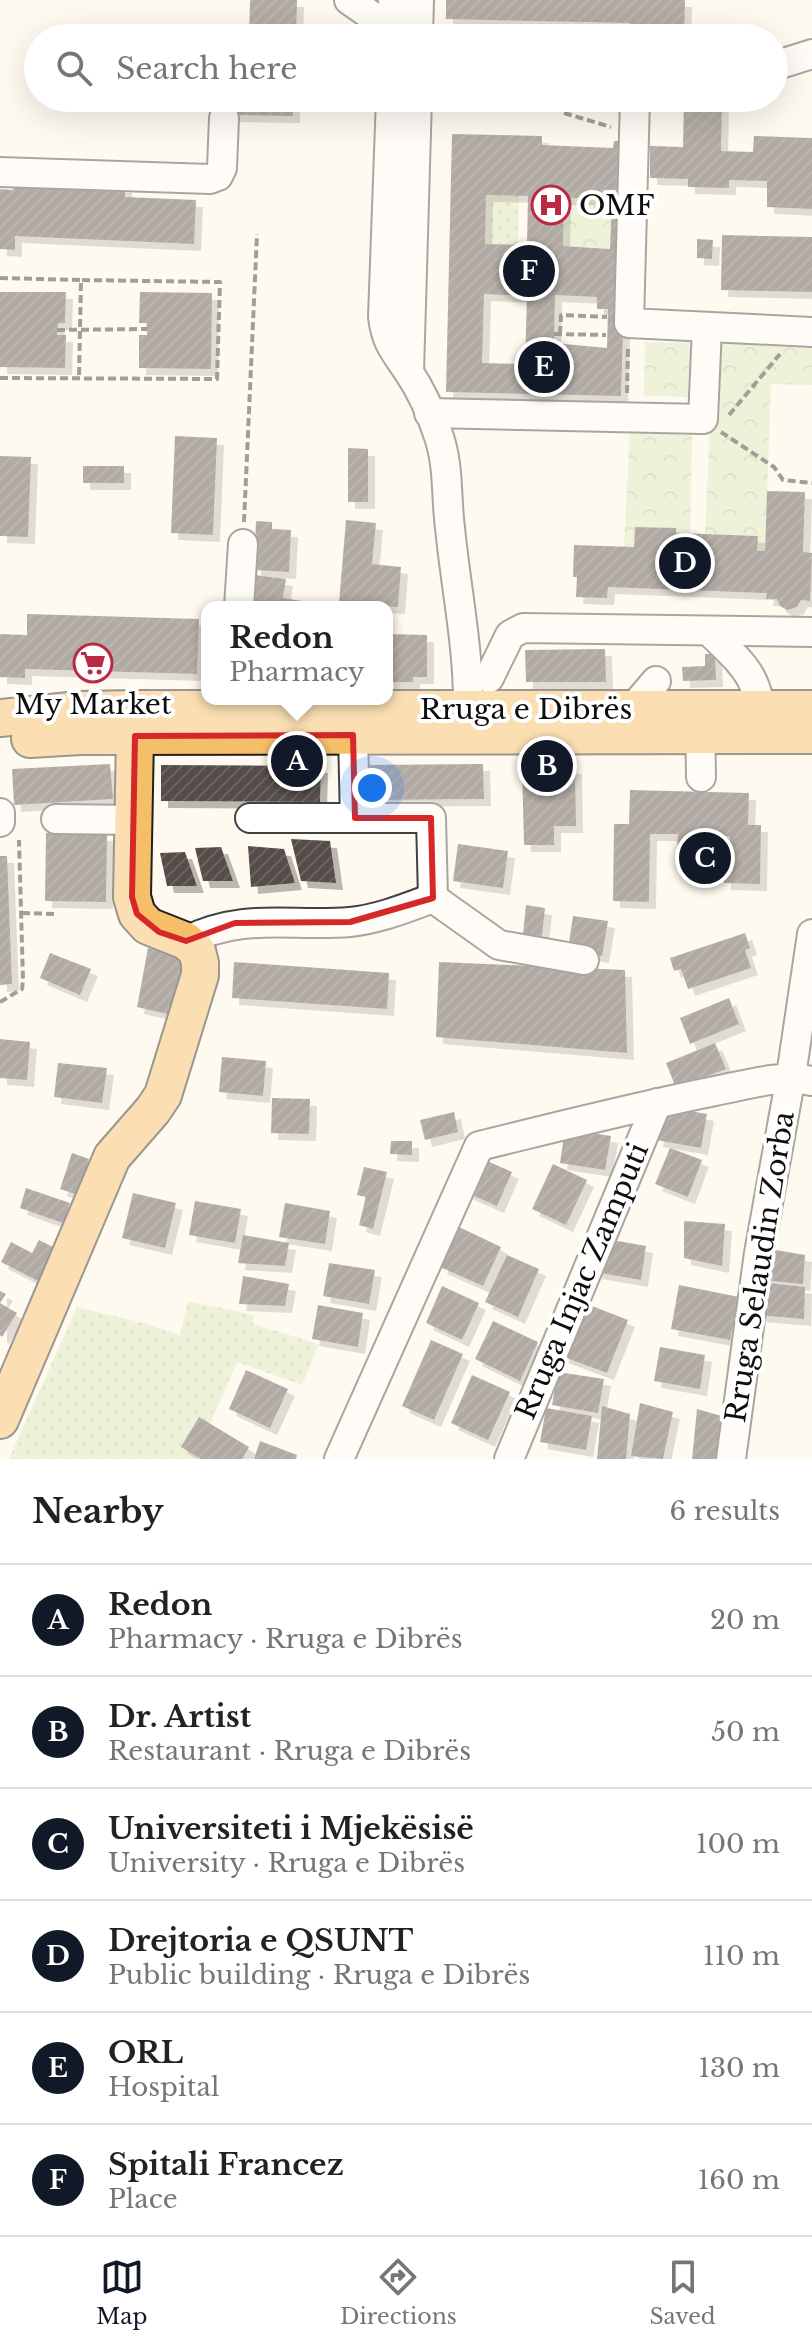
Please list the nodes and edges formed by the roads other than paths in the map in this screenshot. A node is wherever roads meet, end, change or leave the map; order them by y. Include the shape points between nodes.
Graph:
1 (419, 0) edge
2 (371, 5) edge
3 (383, 24) edge
4 (418, 24) edge
5 (812, 54) edge
6 (788, 62) edge
7 (390, 112) edge
8 (417, 112) edge
9 (634, 112) edge
10 (224, 118) dead end
11 (0, 172) edge
12 (707, 327) junction
13 (805, 332) edge
14 (409, 372) junction
15 (429, 413) junction
16 (243, 544) road end
17 (239, 601) edge
18 (709, 631) junction
19 (812, 632) edge
20 (656, 681) dead end
21 (482, 699) junction
22 (393, 701) edge
23 (207, 705) edge
24 (633, 708) junction
25 (812, 709) edge
26 (0, 718) edge
27 (700, 722) junction
28 (761, 722) junction
29 (353, 735) junction
30 (812, 735) edge
31 (135, 736) junction
32 (0, 743) edge
33 (701, 777) dead end
34 (250, 818) dead end
35 (355, 818) junction
36 (56, 819) dead end
37 (134, 820) junction
38 (433, 898) junction
39 (812, 934) edge
40 (186, 941) junction
41 (584, 960) dead end
42 (802, 1079) edge
43 (657, 1103) junction
44 (0, 1420) edge
45 (339, 1459) edge
46 (509, 1459) edge
47 (731, 1459) edge

1 - 4 street
2 - 3 street
5 - 6 street
7 - 14 street via 383,317 385,335
8 - 14 street
9 - 12 street via 622,325
10 - 11 street via 222,168 210,179
12 - 13 street
12 - 15 street via 711,424
14 - 15 street
15 - 21 street via 446,468 467,663
16 - 17 street
18 - 19 street
18 - 21 street via 523,628 510,635
18 - 28 street via 752,679
20 - 24 street
21 - 22 main road, Rruga e Dibrës
21 - 24 main road, Rruga e Dibrës
23 - 26 main road, Rruga e Dibrës
24 - 27 main road, Rruga e Dibrës
25 - 28 main road, Rruga e Dibrës
27 - 28 main road, Rruga e Dibrës
27 - 29 main road, Rruga e Dibrës
27 - 33 street
28 - 30 main road, Rruga e Dibrës
29 - 31 main road, Rruga e Dibrës
29 - 35 street
31 - 32 main road, Rruga e Dibrës
31 - 37 main road
34 - 35 street
35 - 38 street via 431,818
36 - 37 street
37 - 40 main road via 132,897 137,914 159,932
38 - 40 street via 350,922 235,923
38 - 41 street via 495,952
39 - 42 street, Rruga Selaudin Zorba
40 - 44 main road via 197,951 200,975 170,1076 153,1110 112,1157
42 - 43 street
42 - 47 street, Rruga Selaudin Zorba via 759,1253
43 - 45 street via 479,1146
43 - 46 street, Rruga Injac Zamputi

